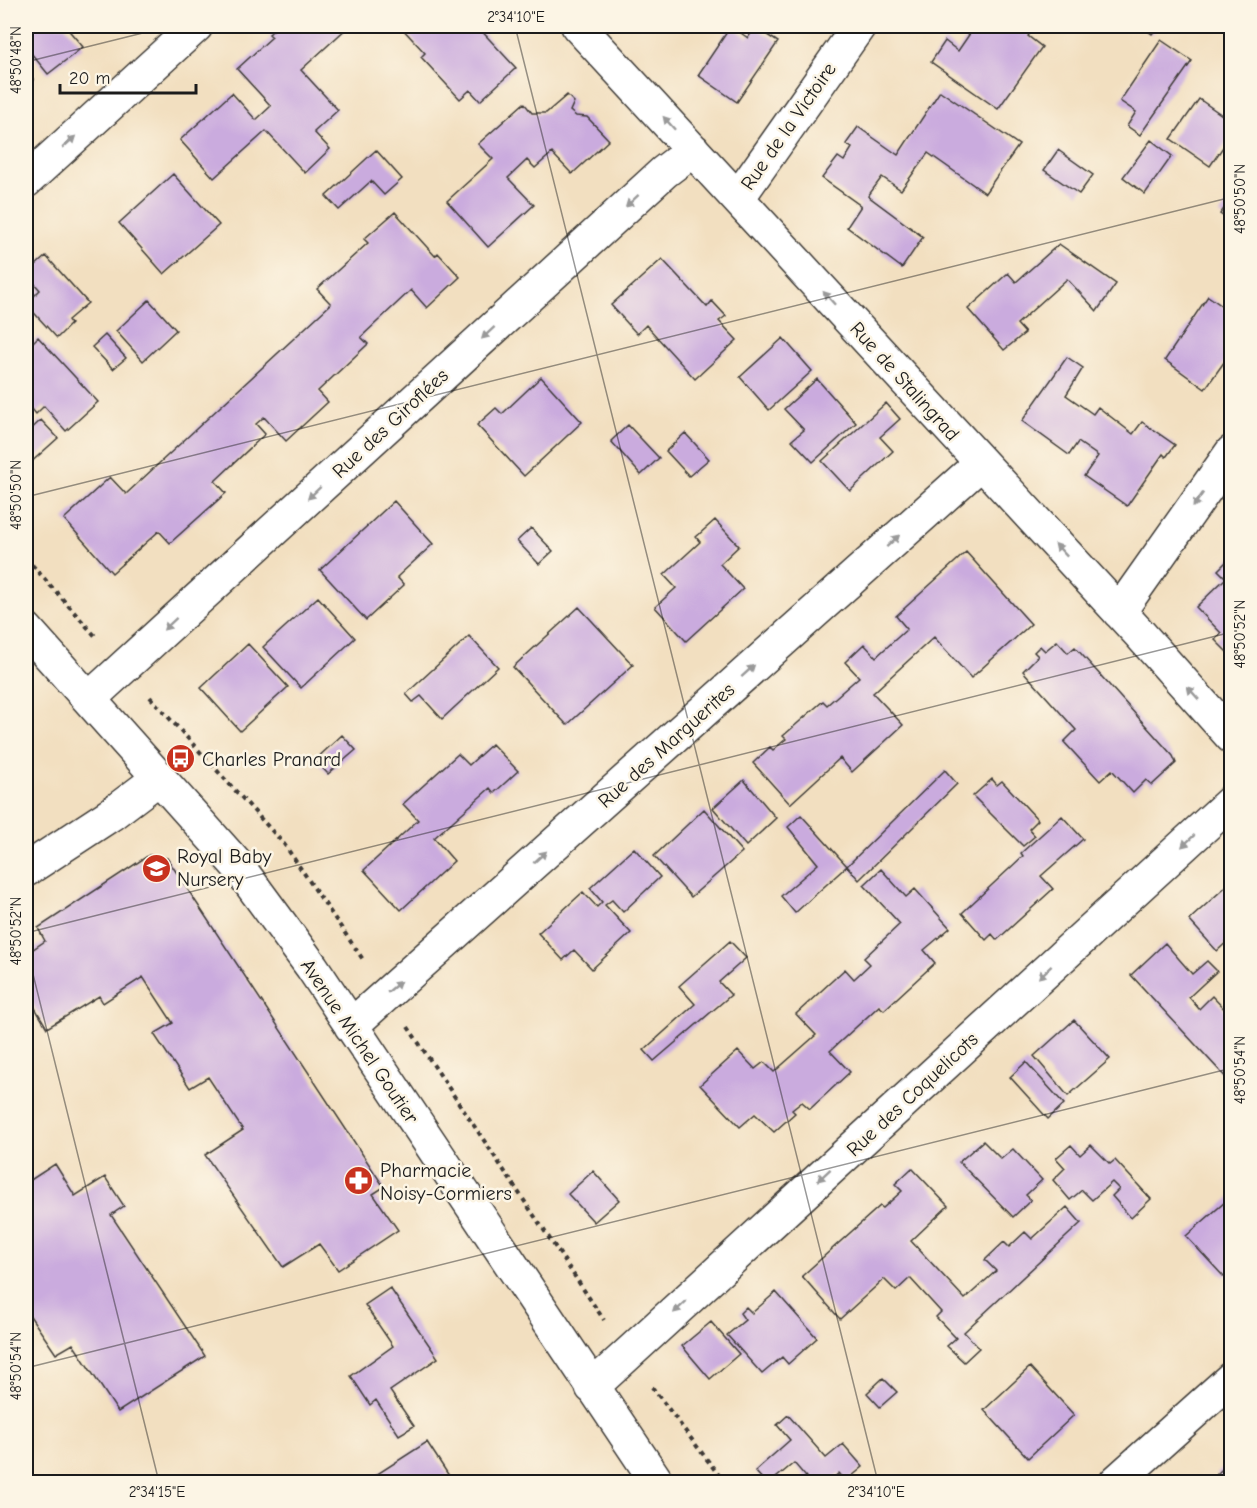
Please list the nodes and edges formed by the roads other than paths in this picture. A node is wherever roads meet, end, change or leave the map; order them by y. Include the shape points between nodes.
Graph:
1 (196, 26) edge
2 (578, 26) edge
3 (859, 26) edge
4 (693, 150) junction
5 (26, 181) edge
6 (738, 198) junction
7 (1232, 452) edge
8 (980, 464) junction
9 (1119, 612) junction
10 (26, 629) edge
11 (89, 699) junction
12 (1232, 737) edge
13 (159, 778) junction
14 (1232, 801) edge
15 (26, 870) edge
16 (351, 1026) junction
17 (1232, 1378) edge
18 (592, 1387) junction
19 (657, 1482) edge
20 (1116, 1482) edge

5 -> 1 street
4 -> 2 street, Rue de Stalingrad
3 - 6 street, Rue de la Victoire
4 - 6 street, Rue de Stalingrad
4 -> 11 street, Rue des Giroflées via 663,172
8 -> 6 street, Rue de Stalingrad
7 -> 9 street
9 -> 8 street, Rue de Stalingrad
16 -> 8 street, Rue des Marguerites
12 -> 9 street, Rue de Stalingrad
10 - 11 street, Avenue Michel Goutier
11 - 13 street, Avenue Michel Goutier
13 - 15 street
13 - 16 street, Avenue Michel Goutier via 237,865
14 -> 18 street, Rue des Coquelicots
16 - 18 street, Avenue Michel Goutier
17 - 20 street
18 - 19 street, Avenue Michel Goutier

